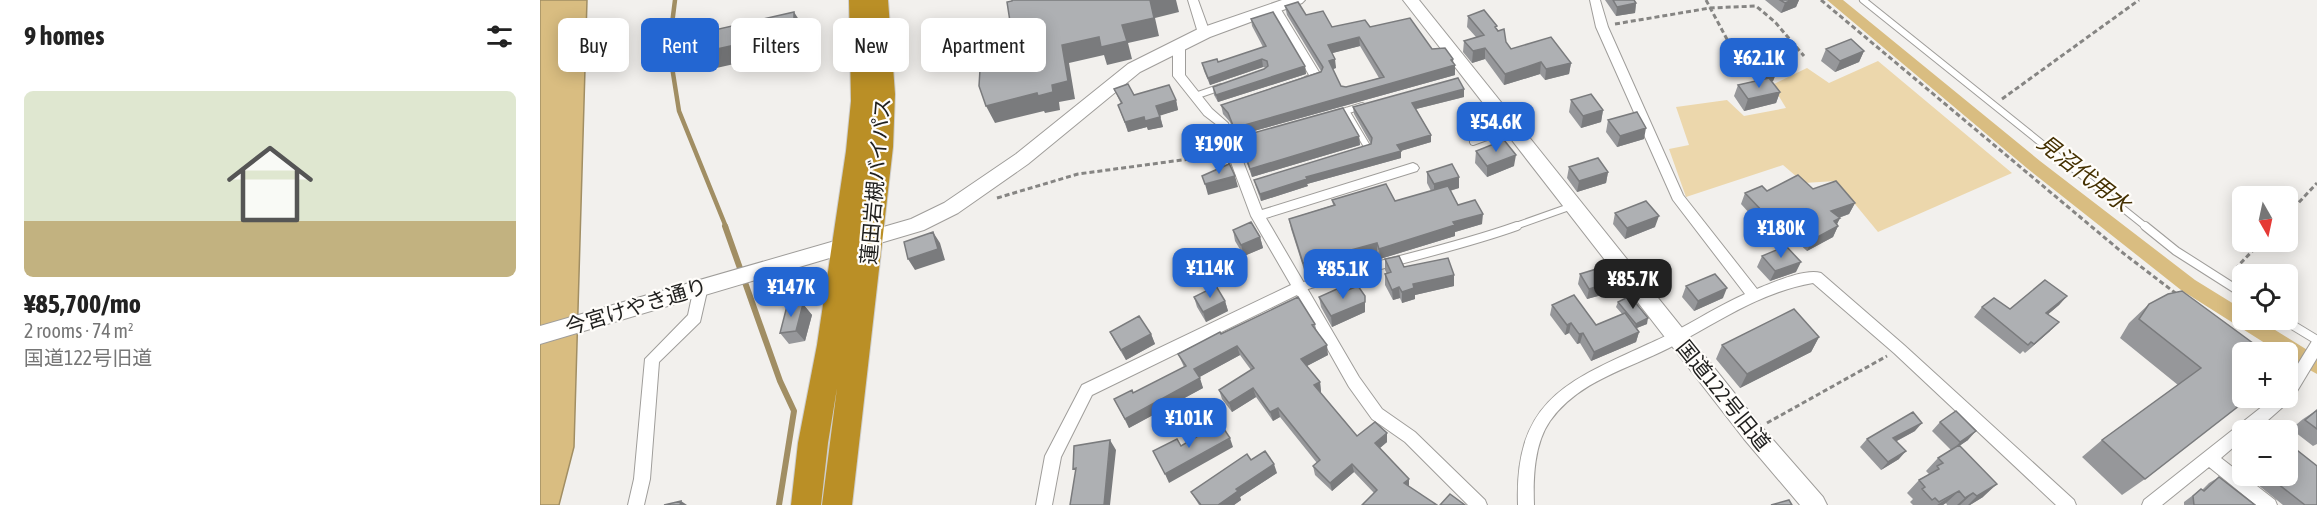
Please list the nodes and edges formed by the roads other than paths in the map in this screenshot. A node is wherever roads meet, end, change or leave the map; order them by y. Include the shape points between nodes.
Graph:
1 (859, 0) edge
2 (878, 0) edge
3 (1193, 0) edge
4 (1297, 0) edge
5 (1411, 0) edge
6 (1595, 0) edge
7 (1863, 0) edge
8 (1275, 8) junction
9 (1204, 33) junction
10 (1179, 46) junction
11 (1294, 84) edge
12 (1224, 86) edge
13 (1195, 96) junction
14 (1368, 104) edge
15 (1346, 111) junction
16 (1329, 116) edge
17 (1512, 128) junction
18 (1473, 142) dead end
19 (1357, 152) edge
20 (1413, 168) dead end
21 (1572, 206) junction
22 (1258, 216) junction
23 (871, 239) junction
24 (844, 246) junction
25 (2232, 287) edge
26 (1301, 288) junction
27 (694, 289) junction
28 (1755, 297) junction
29 (2298, 328) edge
30 (540, 335) edge
31 (1676, 335) junction
32 (2317, 340) edge
33 (2314, 350) edge
34 (2298, 377) edge
35 (2273, 408) edge
36 (2261, 420) edge
37 (2232, 442) edge
38 (2209, 458) junction
39 (2158, 503) edge
40 (636, 505) edge
41 (806, 505) edge
42 (837, 505) edge
43 (1044, 505) edge
44 (1479, 505) edge
45 (1526, 505) edge
46 (1815, 505) edge
47 (2068, 505) edge
48 (2269, 505) edge

1 - 24 highway, 蓮田岩槻バイパス via 862,101
2 - 23 highway, 蓮田岩槻バイパス via 884,94
3 - 9 street
4 - 8 street, 今宮けやき通り
5 - 17 street, 国道122号旧道 via 1465,77
6 - 28 street via 1602,27 1678,197
7 - 25 lane via 2176,251
8 - 9 street, 今宮けやき通り
8 - 11 street via 1316,77
9 - 10 street, 今宮けやき通り
10 - 13 street via 1179,76
10 - 23 street, 今宮けやき通り via 1134,68 1022,159 951,208 917,225
12 - 13 lane
13 - 22 street via 1214,110 1222,123 1251,184
14 - 15 lane
15 - 16 lane
15 - 19 lane via 1368,148
17 - 18 lane
17 - 21 street, 国道122号旧道
20 - 22 street
21 - 26 lane via 1483,238 1366,267
21 - 31 street, 国道122号旧道
22 - 26 street
23 - 24 street, 今宮けやき通り
23 - 42 highway, 蓮田岩槻バイパス
24 - 27 street, 今宮けやき通り
24 - 41 highway, 蓮田岩槻バイパス
26 - 43 street via 1088,390 1053,456
26 - 44 street via 1354,382 1377,414 1410,437
27 - 30 street, 今宮けやき通り
27 - 40 street via 695,318 652,359 642,478
28 - 31 street
28 - 47 street via 1816,277
29 - 32 lane
31 - 45 street via 1578,385 1545,416 1529,461
31 - 46 street, 国道122号旧道
33 - 34 street
35 - 36 street
37 - 38 street
38 - 39 street
38 - 48 street

